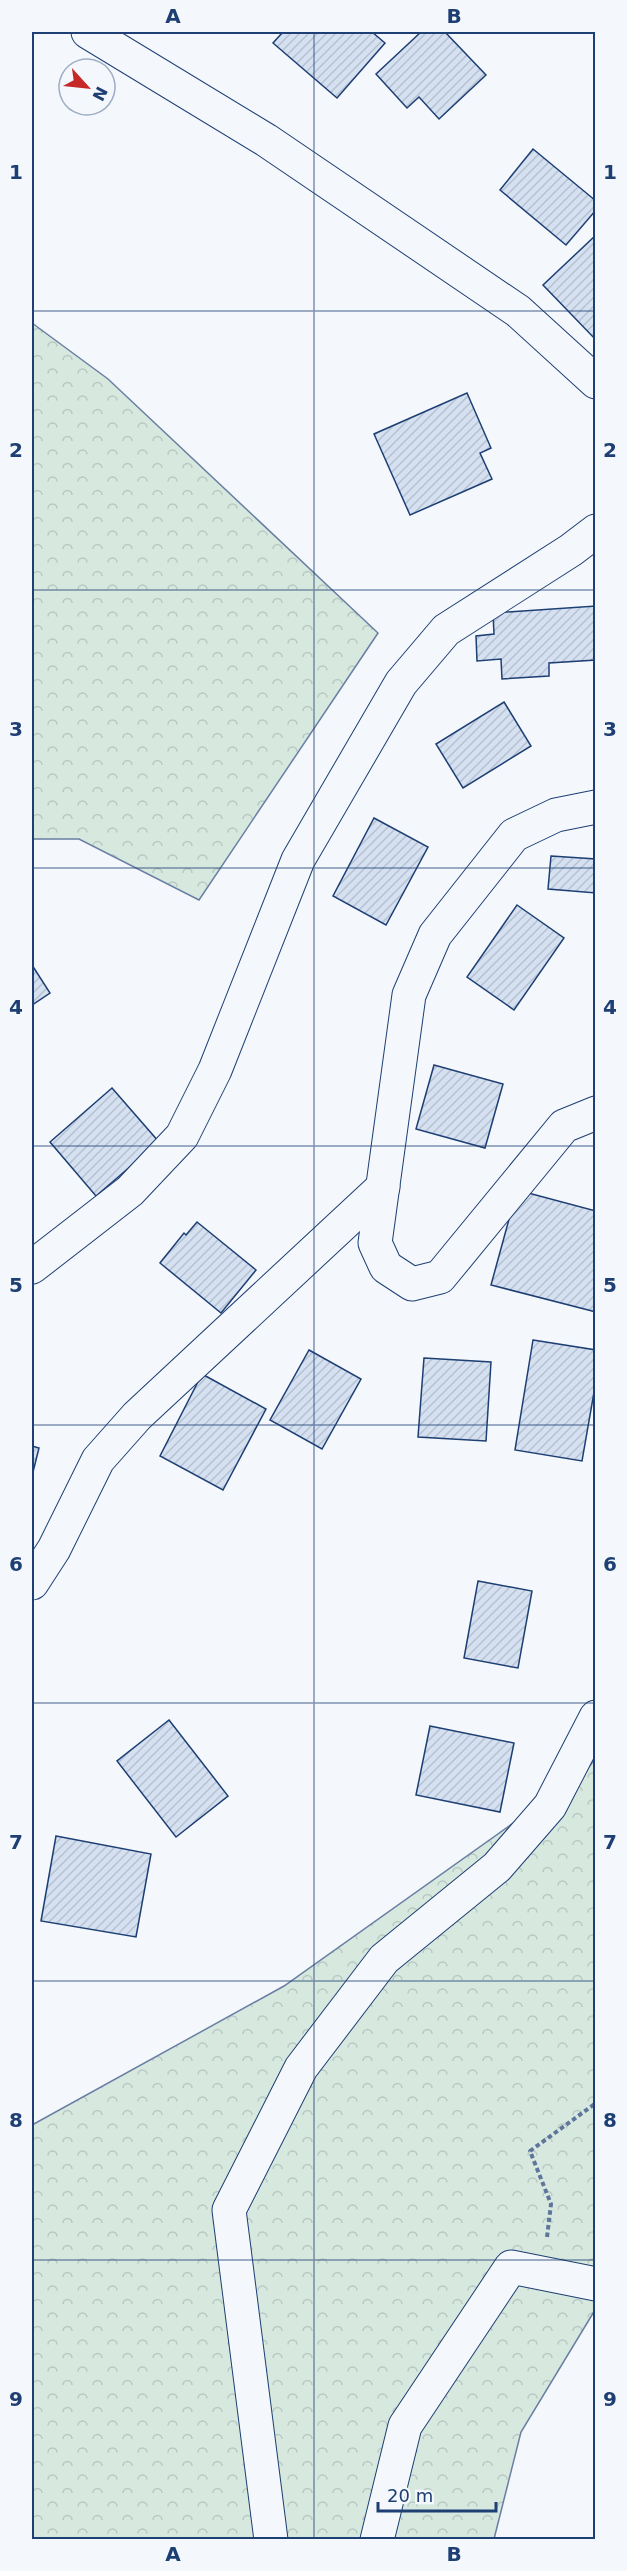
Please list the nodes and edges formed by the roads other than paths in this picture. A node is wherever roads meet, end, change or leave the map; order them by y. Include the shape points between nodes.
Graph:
1 (88, 32) edge
2 (596, 382) edge
3 (596, 531) edge
4 (596, 807) edge
5 (596, 1113) edge
6 (383, 1187) junction
7 (32, 1267) edge
8 (32, 1583) edge
9 (596, 1717) edge
10 (596, 2284) edge
11 (271, 2540) edge
12 (377, 2540) edge

1 - 2 street via 266,140 518,311
3 - 7 street via 446,630 401,683 298,860 215,1070 182,1136 130,1191
4 - 6 street via 556,815 514,835 435,934 409,995
5 - 6 street via 564,1126 440,1277 412,1284 386,1267 375,1243
6 - 8 street via 137,1416 98,1460 54,1549
9 - 11 street via 550,1806 497,1868 384,1959 301,2068 229,2210
10 - 12 street via 511,2266 405,2426

